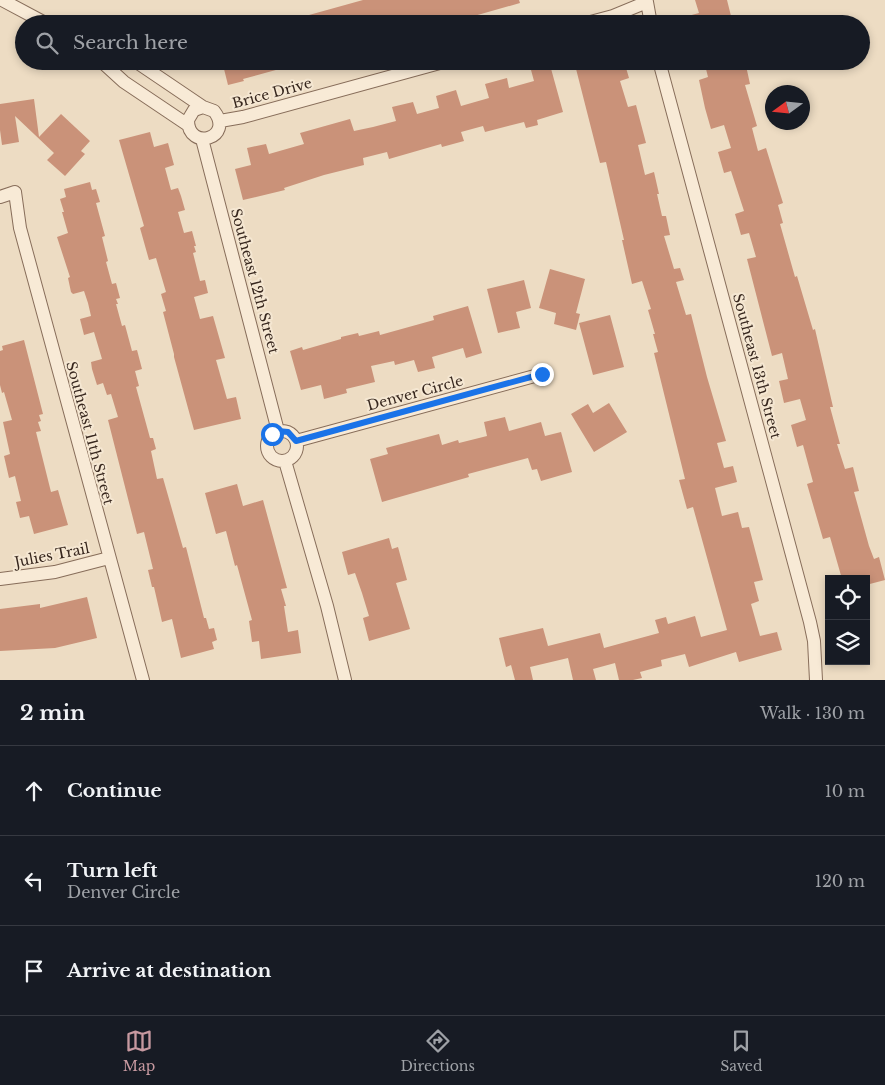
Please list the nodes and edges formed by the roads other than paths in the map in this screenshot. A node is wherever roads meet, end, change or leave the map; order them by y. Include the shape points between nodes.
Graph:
1 (2, 0) edge
2 (30, 15) edge
3 (615, 15) edge
4 (649, 15) edge
5 (111, 70) edge
6 (148, 70) edge
7 (414, 70) edge
8 (661, 70) edge
9 (203, 107) junction
10 (220, 121) junction
11 (188, 125) junction
12 (202, 139) junction
13 (0, 197) edge
14 (542, 374) dead end
15 (278, 431) junction
16 (296, 441) junction
17 (285, 461) junction
18 (109, 558) junction
19 (0, 579) edge
20 (143, 680) edge
21 (345, 680) edge
22 (816, 680) edge

1 - 2 street
3 - 4 street via 647,2
5 - 11 street
6 - 9 street
7 - 10 street, Brice Drive
8 - 22 street, Southeast 13th Street via 810,622
9 - 10 street via 214,111
9 - 11 street via 194,110
10 - 12 street via 216,134
11 - 12 street via 194,135
12 - 15 street, Southeast 12th Street
13 - 18 street, Southeast 11th Street via 14,192 20,228
14 - 16 street, Denver Circle
15 - 16 street via 288,432
15 - 17 street via 270,436 266,448 272,458
16 - 17 street via 296,451
17 - 21 street
18 - 19 street, Julies Trail via 55,572
18 - 20 street, Southeast 11th Street

